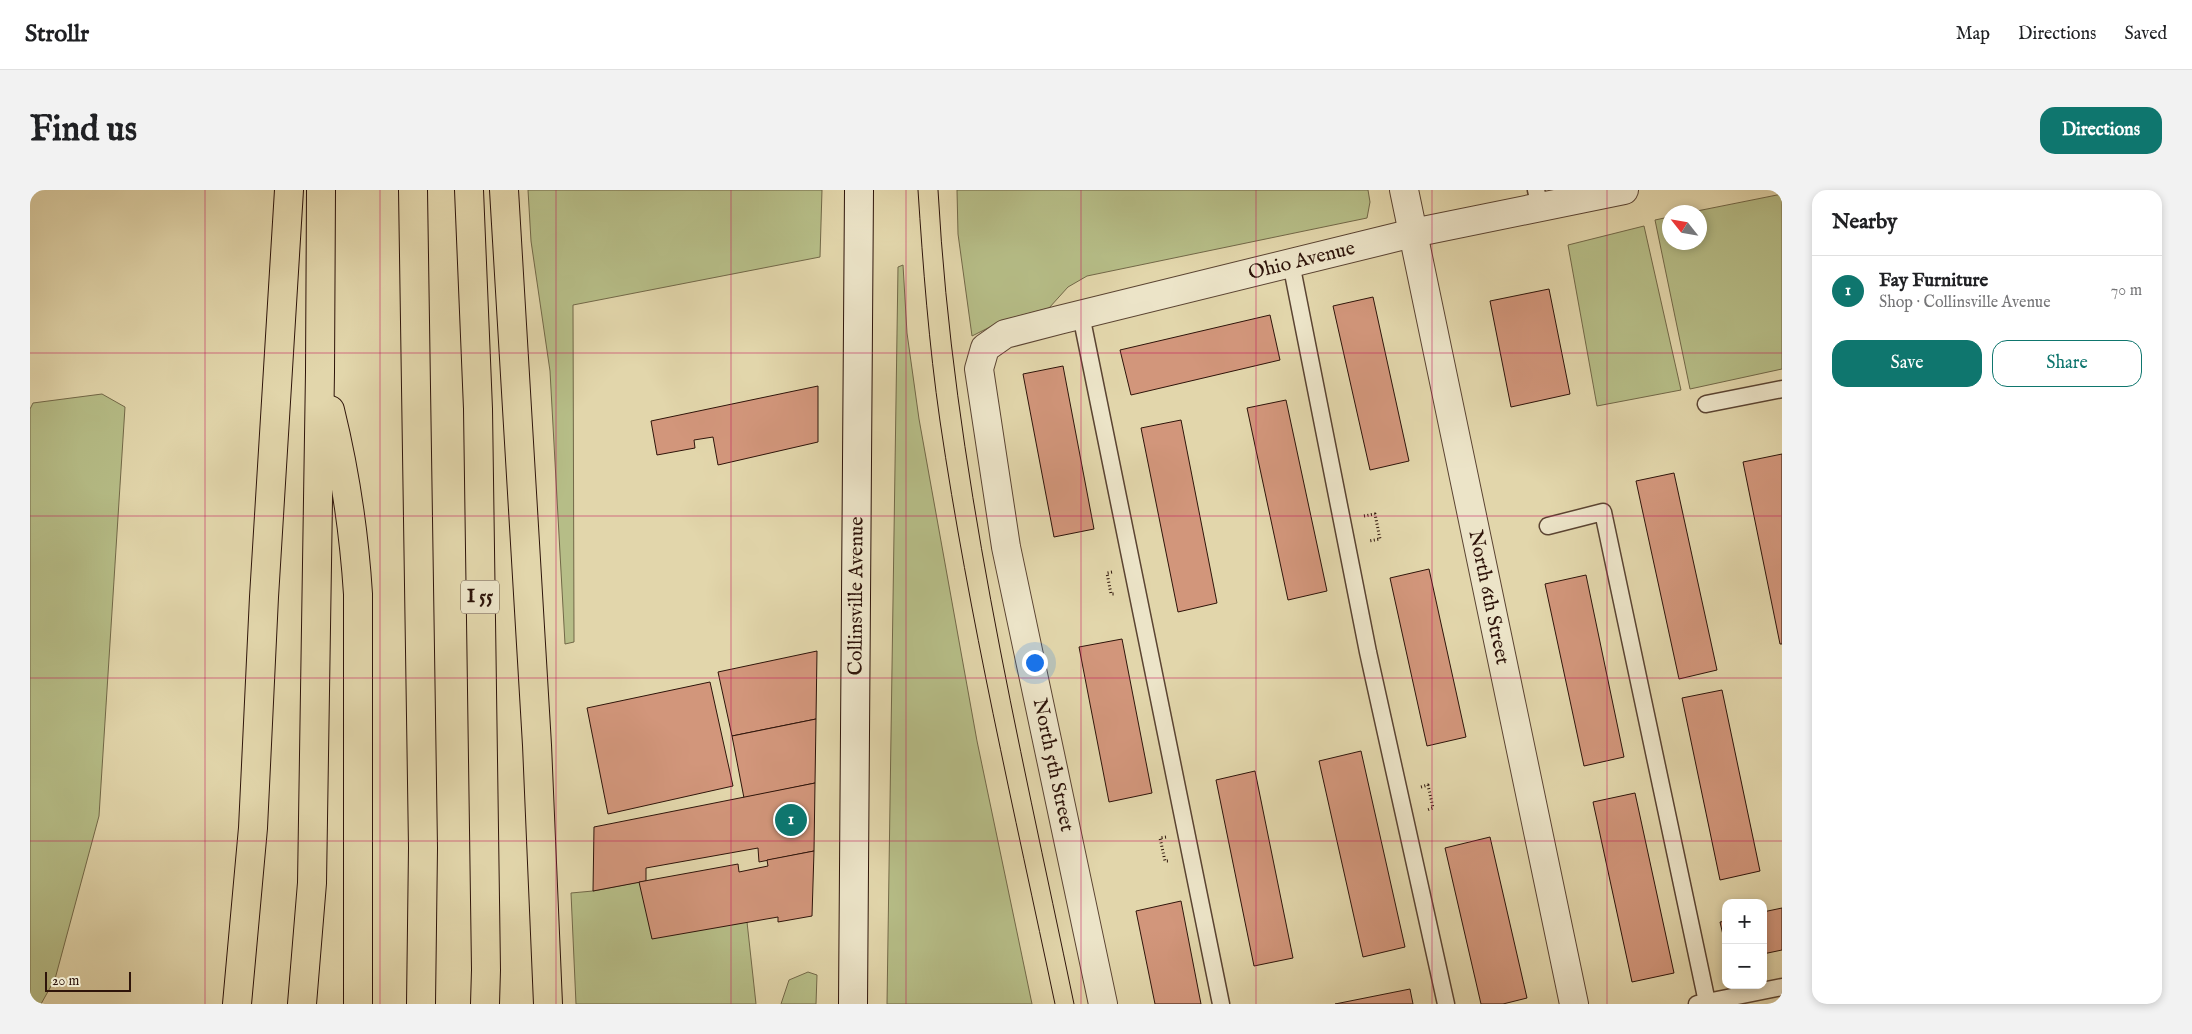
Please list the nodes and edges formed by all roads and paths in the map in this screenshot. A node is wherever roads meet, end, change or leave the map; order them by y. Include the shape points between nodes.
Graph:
1 (289, 190) edge
2 (321, 190) edge
3 (413, 190) edge
4 (469, 190) edge
5 (504, 190) edge
6 (859, 190) edge
7 (1404, 190) edge
8 (1624, 190) edge
9 (1538, 199) edge
10 (1413, 233) junction
11 (1291, 263) junction
12 (1081, 315) junction
13 (985, 348) joint
14 (320, 372) junction
15 (1782, 389) edge
16 (1706, 404) dead end
17 (1548, 526) dead end
18 (1782, 987) edge
19 (1702, 1003) edge
20 (237, 1004) edge
21 (302, 1004) edge
22 (358, 1004) edge
23 (421, 1004) edge
24 (485, 1004) edge
25 (548, 1004) edge
26 (853, 1004) edge
27 (1103, 1004) edge
28 (1221, 1004) edge
29 (1446, 1004) edge
30 (1574, 1004) edge

1 - 20 highway via 253,828
2 - 14 highway
3 - 23 highway via 424,848
4 - 24 highway, I 55 via 478,419
5 - 25 highway via 537,745
6 - 26 street, Collinsville Avenue
7 - 10 street, North 6th Street
8 - 9 street, Ohio Avenue
9 - 10 street, Ohio Avenue
10 - 11 street, Ohio Avenue
10 - 30 street, North 6th Street
11 - 12 street, Ohio Avenue
11 - 29 lane via 1368,652
12 - 13 street, Ohio Avenue via 1006,334
12 - 28 lane
13 - 27 street, North 5th Street via 979,369 1006,547
14 - 21 highway via 312,883
14 - 22 highway via 341,454 354,532 358,594
15 - 16 lane
17 - 19 lane via 1603,512
18 - 19 lane

